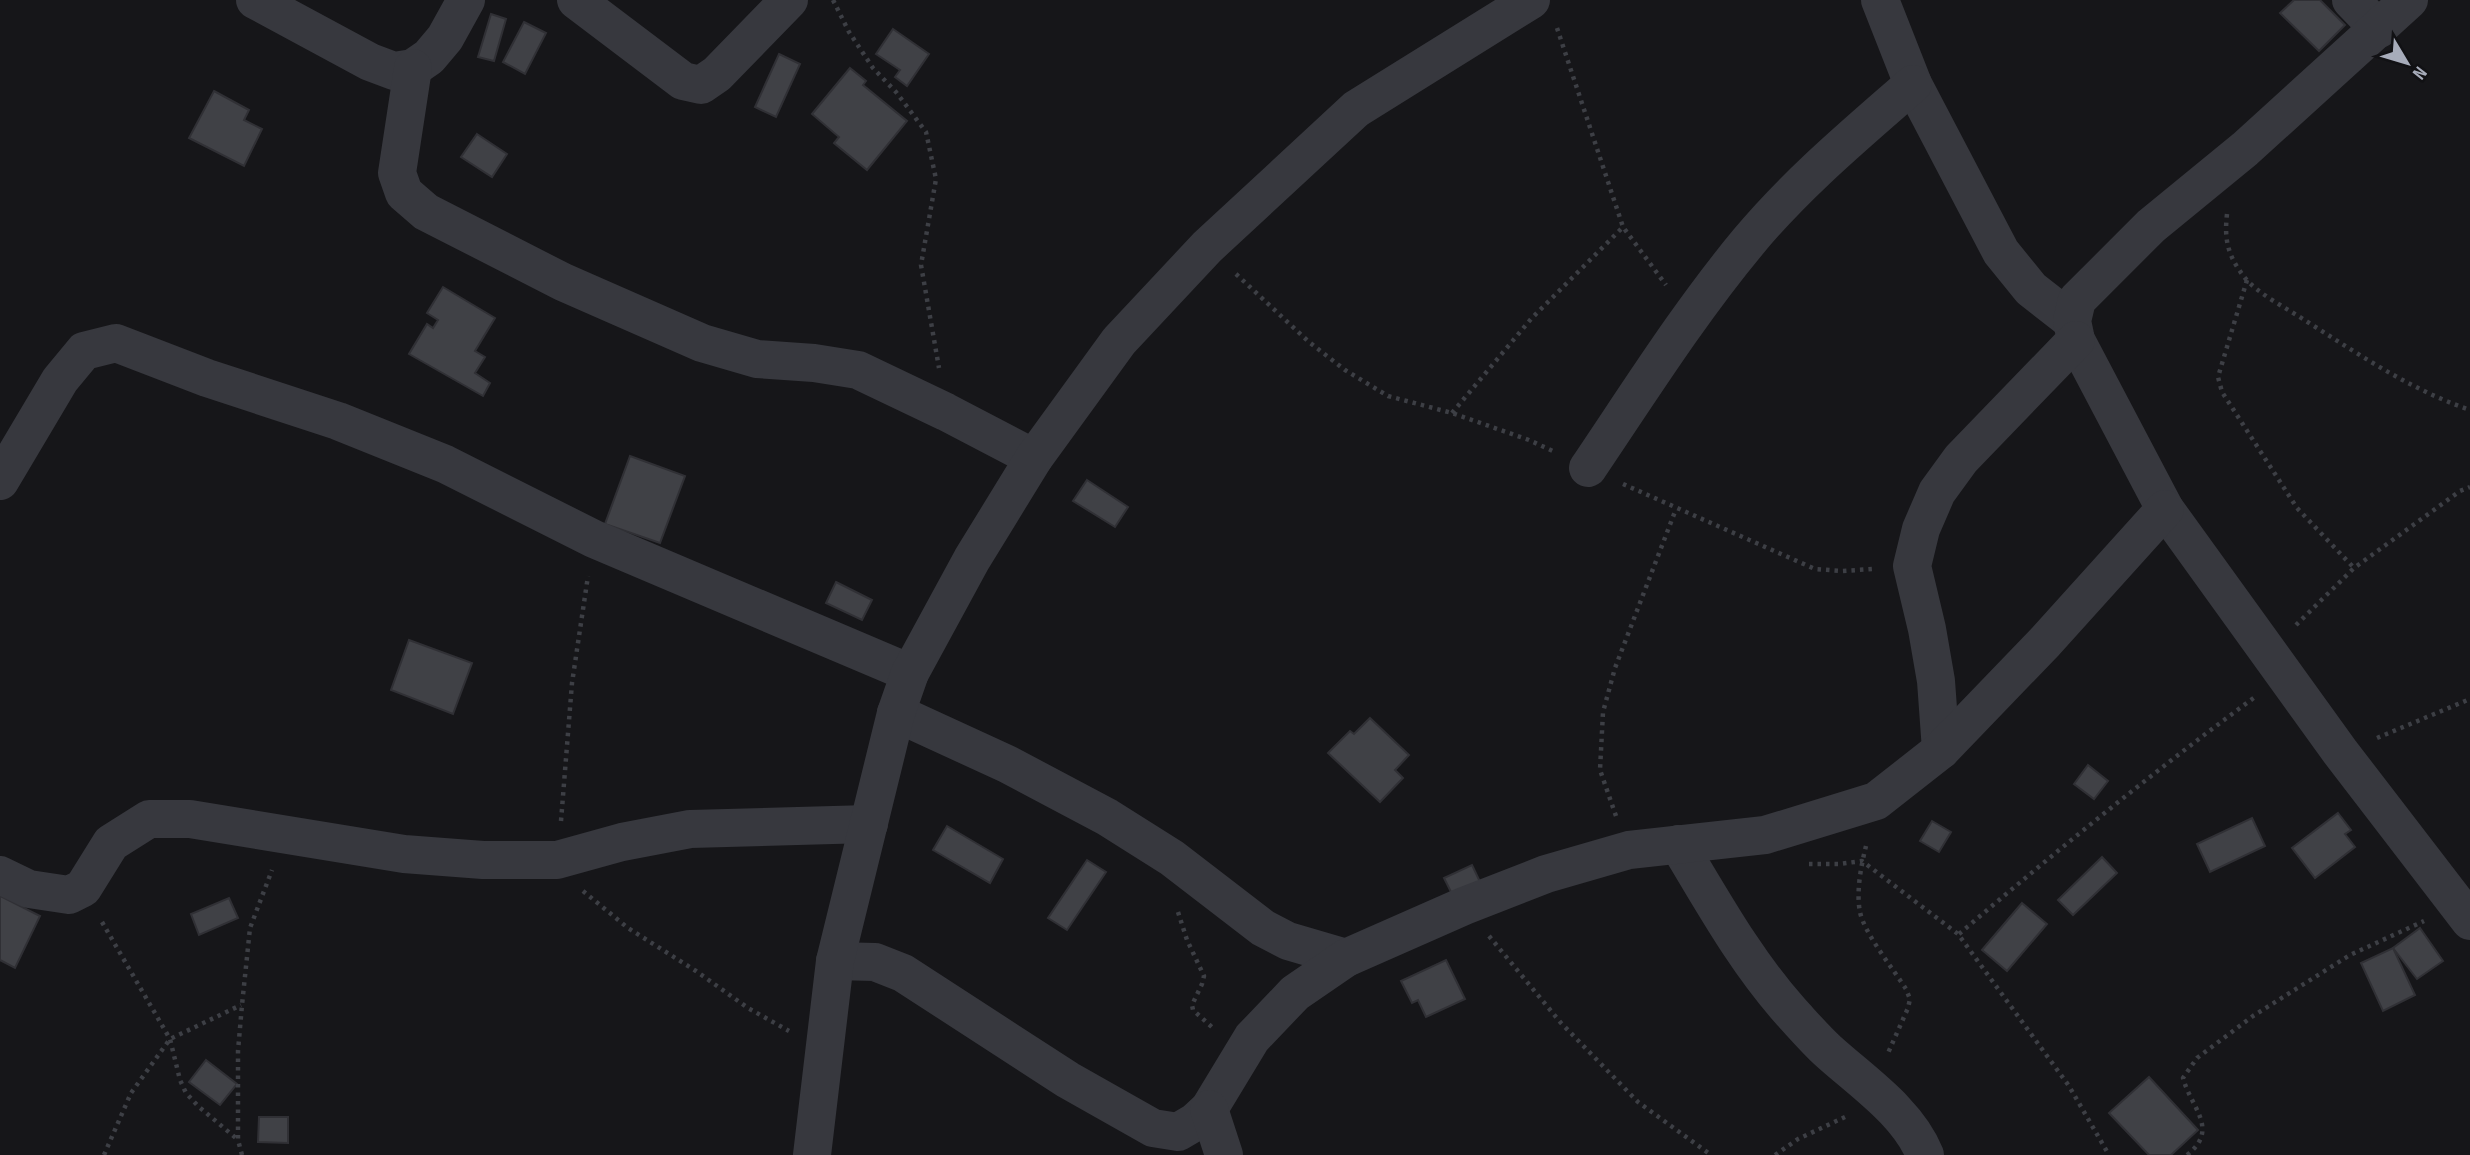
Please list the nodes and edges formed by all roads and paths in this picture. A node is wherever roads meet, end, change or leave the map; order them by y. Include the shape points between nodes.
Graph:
1 (255, 0) edge
2 (467, 0) edge
3 (576, 0) edge
4 (789, 0) edge
5 (833, 0) edge
6 (1880, 0) edge
7 (2351, 0) edge
8 (2409, 0) edge
9 (1544, 12) edge
10 (2379, 29) junction
11 (413, 68) junction
12 (1913, 84) junction
13 (2245, 149) junction
14 (1623, 227) junction
15 (1207, 247) junction
16 (2247, 280) junction
17 (1690, 316) junction
18 (2074, 331) junction
19 (2470, 410) edge
20 (946, 412) junction
21 (1452, 413) junction
22 (1034, 458) junction
23 (1588, 468) junction
24 (0, 481) edge
25 (2470, 486) edge
26 (1676, 509) junction
27 (2165, 509) junction
28 (594, 539) junction
29 (1912, 566) junction
30 (2354, 568) junction
31 (2276, 664) junction
32 (910, 673) junction
33 (2470, 699) edge
34 (896, 713) junction
35 (1941, 750) junction
36 (2341, 753) junction
37 (1876, 801) junction
38 (869, 824) junction
39 (285, 835) junction
40 (1765, 835) junction
41 (1678, 844) junction
42 (1629, 849) junction
43 (1172, 858) junction
44 (560, 860) junction
45 (1862, 861) junction
46 (0, 875) edge
47 (83, 888) junction
48 (1464, 906) junction
49 (2465, 913) edge
50 (1958, 934) junction
51 (1346, 958) junction
52 (835, 961) junction
53 (242, 1005) junction
54 (1252, 1038) junction
55 (170, 1039) junction
56 (824, 1050) junction
57 (1882, 1098) junction
58 (1209, 1109) junction
59 (238, 1140) junction
60 (104, 1155) edge
61 (242, 1155) edge
62 (812, 1155) edge
63 (1224, 1155) edge
64 (1711, 1155) edge
65 (1775, 1155) edge
66 (1925, 1155) edge
67 (2109, 1155) edge
68 (2188, 1155) edge

1 - 11 street via 370,62 394,71
2 - 11 street via 445,37
3 - 4 street via 683,81 701,85
5 - 20 path via 873,68 926,132 936,178 921,265
6 - 12 street
7 - 10 street
8 - 10 street
9 - 14 path
9 - 15 street via 1356,109
10 - 13 street
11 - 20 street via 397,173 404,193 426,212 563,282 702,343 757,359 858,370
12 - 17 street via 1811,174 1749,240
12 - 18 street via 2001,252
13 - 16 path via 2226,215 2225,235 2228,253
13 - 18 street via 2151,226 2077,300
14 - 17 path
14 - 21 path via 1531,319
15 - 21 path via 1345,370 1388,396
15 - 22 street via 1119,341
16 - 19 path via 2404,382
16 - 30 path via 2218,377 2222,392 2297,508
17 - 23 street
18 - 27 street
18 - 29 street via 1937,492
20 - 22 street
21 - 23 path via 1529,440
22 - 32 street
23 - 26 path
24 - 28 street via 60,380 84,351 116,343 445,464
25 - 30 path
26 - 29 path via 1815,569
26 - 42 path via 1615,668 1603,712 1600,770
27 - 31 street
27 - 35 street
28 - 32 street
28 - 44 path via 572,683
29 - 35 street via 1934,668
30 - 31 path
31 - 36 street
31 - 50 path via 2175,757
32 - 34 street
33 - 36 path
34 - 38 street
34 - 43 street via 1007,764
35 - 37 street
36 - 49 street
37 - 40 street
37 - 45 path
38 - 44 street via 690,829
38 - 52 street
39 - 44 street via 404,853
39 - 47 street via 190,819 149,819 111,843
39 - 53 path via 250,928
40 - 41 street
40 - 45 path via 1785,852 1809,863
41 - 42 street
41 - 57 street via 1733,935 1789,1009
42 - 48 street
43 - 51 street via 1263,928 1287,941
43 - 54 path via 1176,904 1186,940 1204,976 1194,1010 1223,1035
44 - 56 path via 585,894 628,928 748,1008
45 - 50 path
45 - 57 path via 1860,914 1910,999
46 - 47 street via 29,890 69,895
47 - 55 path
48 - 51 street
48 - 64 path via 1561,1023 1638,1102
49 - 68 path via 2350,955 2253,1016 2197,1058 2183,1078 2203,1122 2203,1134
50 - 67 path via 2069,1086
51 - 54 street via 1295,993
52 - 56 street
52 - 58 street via 875,962 903,972 1068,1080 1153,1128 1178,1132
53 - 55 path
53 - 59 path
54 - 58 street
55 - 59 path via 186,1093
55 - 60 path via 131,1093
56 - 62 street
57 - 65 path
57 - 66 street
58 - 63 street
59 - 61 path

